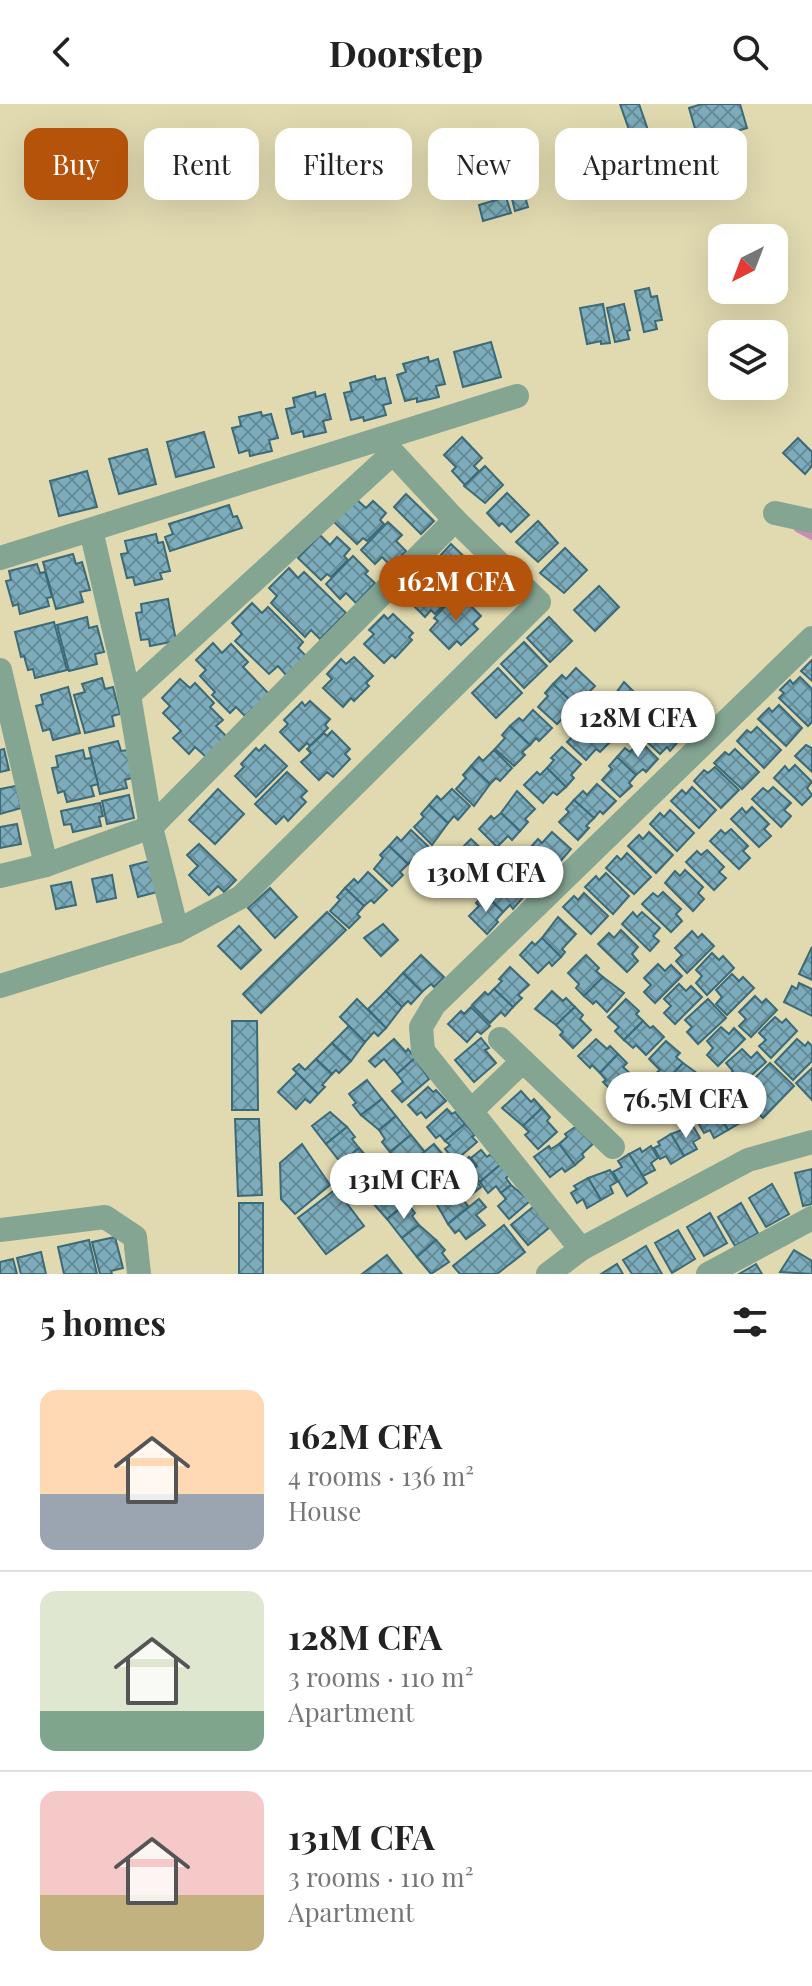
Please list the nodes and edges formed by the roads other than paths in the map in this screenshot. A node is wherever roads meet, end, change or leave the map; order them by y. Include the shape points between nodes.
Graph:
1 (517, 396) dead end
2 (775, 513) dead end
3 (455, 520) junction
4 (812, 521) edge
5 (91, 530) junction
6 (0, 558) edge
7 (812, 638) edge
8 (0, 670) edge
9 (129, 695) junction
10 (151, 827) junction
11 (46, 865) junction
12 (0, 876) edge
13 (177, 931) junction
14 (0, 986) edge
15 (500, 1039) dead end
16 (523, 1061) junction
17 (471, 1111) junction
18 (812, 1142) edge
19 (613, 1147) dead end
20 (812, 1218) edge
21 (0, 1230) edge
22 (581, 1249) junction
23 (139, 1274) edge
24 (548, 1274) edge
25 (708, 1274) edge

1 - 5 street
2 - 4 street
3 - 9 street via 393,453
3 - 10 street
3 - 13 street via 539,602 241,897
5 - 6 street
5 - 9 street
7 - 17 street via 434,1005 421,1027 423,1051
8 - 11 street
9 - 10 street
10 - 11 street
10 - 13 street
11 - 12 street
13 - 14 street
15 - 16 street
16 - 17 street
16 - 19 street
17 - 22 street
18 - 22 street via 748,1160
20 - 25 street
21 - 23 street via 105,1217 135,1237
22 - 24 street

